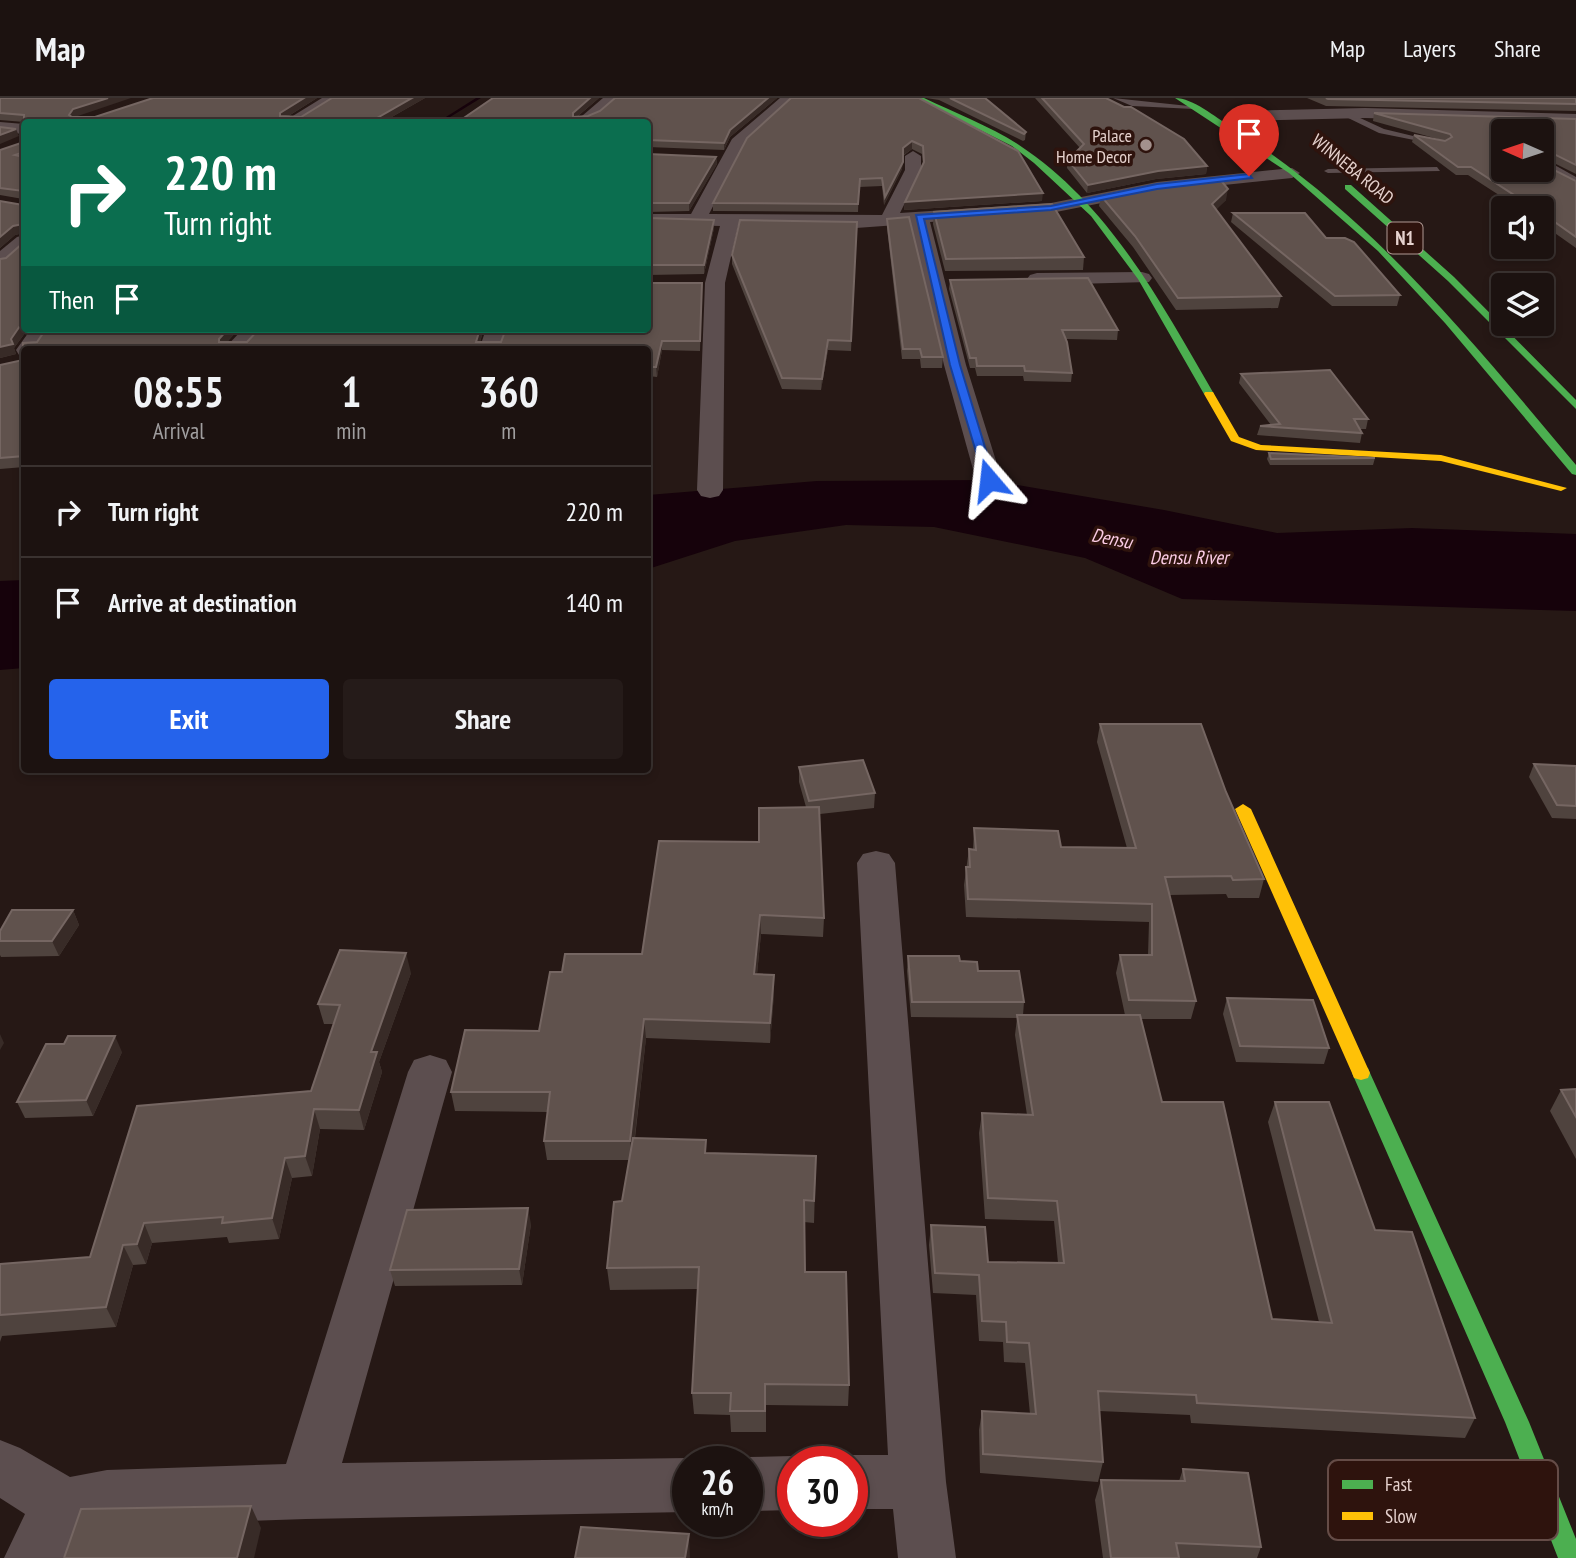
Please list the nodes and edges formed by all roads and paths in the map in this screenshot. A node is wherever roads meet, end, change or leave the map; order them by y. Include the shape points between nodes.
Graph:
1 (333, 98) edge
2 (610, 98) edge
3 (789, 98) edge
4 (919, 98) edge
5 (1116, 98) edge
6 (1178, 98) edge
7 (1337, 98) edge
8 (1485, 103) edge
9 (1194, 107) junction
10 (1238, 113) joint
11 (1345, 113) junction
12 (1365, 113) junction
13 (1411, 114) junction
14 (1501, 116) junction
15 (296, 119) edge
16 (586, 119) edge
17 (1576, 119) edge
18 (0, 127) edge
19 (1264, 128) dead end
20 (21, 130) edge
21 (1477, 134) edge
22 (1443, 144) edge
23 (913, 156) edge
24 (710, 157) edge
25 (732, 158) junction
26 (1554, 165) edge
27 (1576, 166) edge
28 (1322, 167) joint
29 (1437, 169) edge
30 (1554, 171) edge
31 (1292, 173) junction
32 (1576, 186) edge
33 (1079, 202) junction
34 (919, 216) junction
35 (651, 219) edge
36 (697, 219) junction
37 (888, 220) junction
38 (730, 221) junction
39 (21, 244) edge
40 (0, 261) edge
41 (1142, 278) junction
42 (1018, 279) edge
43 (252, 333) edge
44 (238, 346) edge
45 (1576, 406) edge
46 (1576, 472) edge
47 (989, 480) dead end
48 (1561, 488) dead end
49 (710, 490) dead end
50 (1243, 809) dead end
51 (876, 863) dead end
52 (430, 1072) dead end
53 (1532, 1460) edge
54 (0, 1467) edge
55 (868, 1482) edge
56 (918, 1482) junction
57 (672, 1485) edge
58 (306, 1490) junction
59 (65, 1506) junction
60 (1558, 1525) edge
61 (33, 1558) edge
62 (927, 1558) edge
63 (1571, 1558) edge

1 - 15 street
2 - 16 street
3 - 25 street via 745,134
4 - 33 main road via 1014,145
5 - 9 lane via 1132,104
6 - 9 main road, WINNEBA ROAD / N1
7 - 12 street
8 - 14 street
9 - 31 main road, WINNEBA ROAD / N1
10 - 11 street
10 - 19 main road
11 - 12 street
11 - 22 lane via 1382,131
12 - 13 street
13 - 14 street
13 - 21 street
14 - 17 street
18 - 20 street
23 - 37 street via 913,170
24 - 25 street
25 - 36 street
26 - 27 street
28 - 29 lane
28 - 45 main road, WINNEBA ROAD / N1 via 1451,279
30 - 32 street
31 - 33 street via 1157,187
31 - 46 main road, WINNEBA ROAD / N1 via 1410,282
33 - 34 street
33 - 41 main road via 1094,214
34 - 37 street
34 - 47 street via 942,280 955,365
35 - 36 street
36 - 38 street
37 - 38 street
38 - 49 street via 708,283
39 - 40 street
41 - 42 street
41 - 48 main road via 1236,439 1260,447 1441,458
43 - 44 street
50 - 53 main road
51 - 56 street
52 - 58 street
54 - 59 street
55 - 56 street
56 - 62 street
57 - 58 street
58 - 59 street via 107,1498
59 - 61 street
60 - 63 main road

